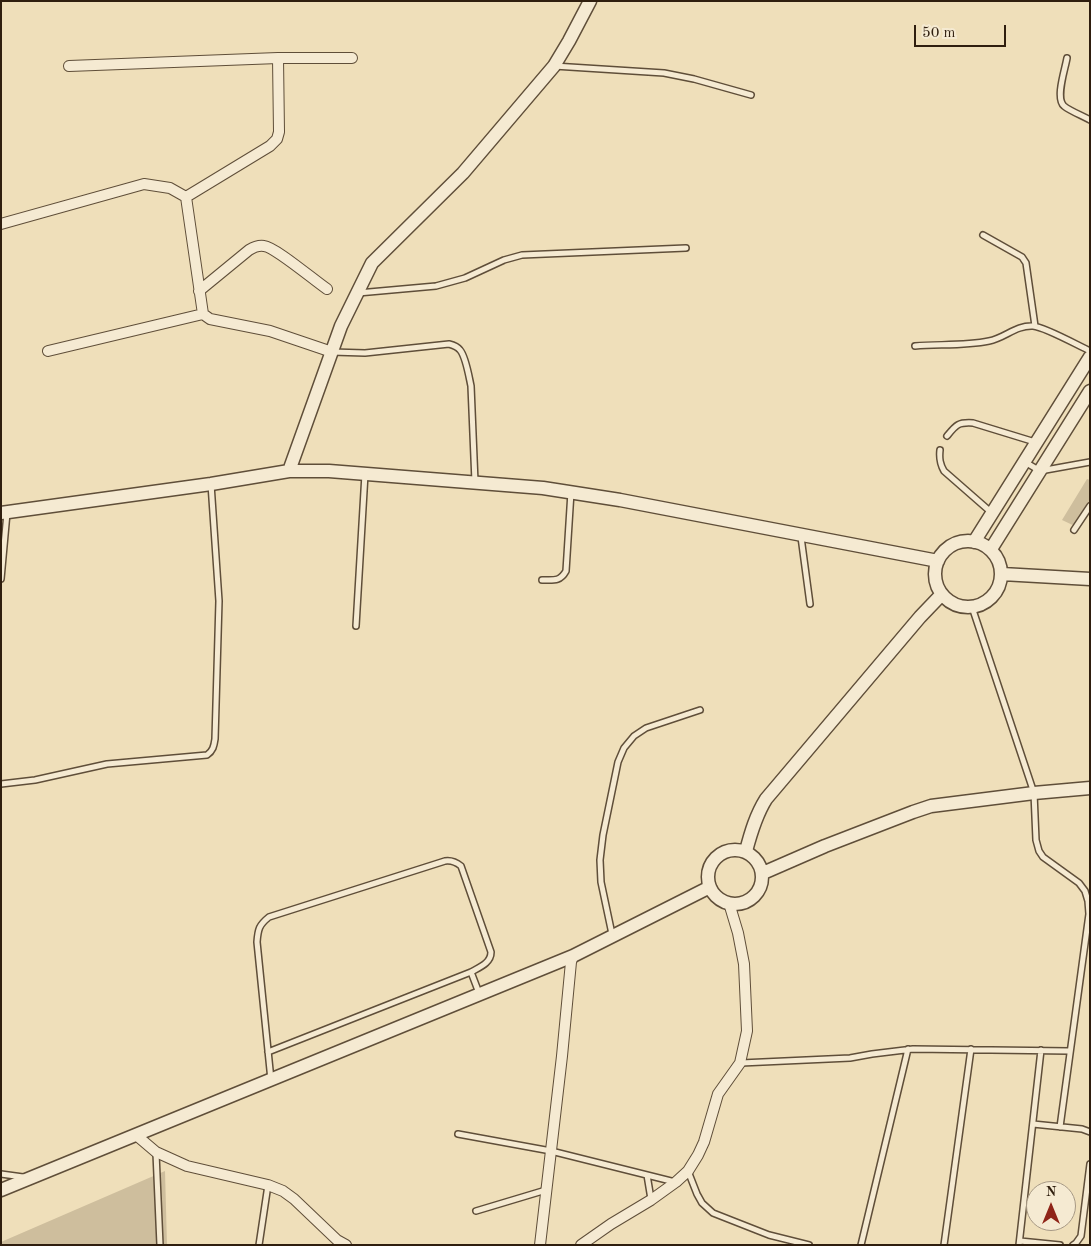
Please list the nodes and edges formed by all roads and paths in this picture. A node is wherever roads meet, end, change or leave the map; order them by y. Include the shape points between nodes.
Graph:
1 (590, 1) edge
2 (278, 58) junction
3 (352, 58) dead end
4 (1067, 58) dead end
5 (69, 66) dead end
6 (554, 66) junction
7 (751, 95) dead end
8 (1090, 120) edge
9 (186, 197) junction
10 (1, 224) edge
11 (983, 236) dead end
12 (686, 248) dead end
13 (327, 289) dead end
14 (199, 292) junction
15 (358, 293) junction
16 (202, 314) junction
17 (1035, 326) junction
18 (915, 346) dead end
19 (48, 351) dead end
20 (1090, 351) edge
21 (332, 352) junction
22 (1090, 358) edge
23 (1090, 391) edge
24 (947, 436) dead end
25 (1037, 443) junction
26 (940, 450) dead end
27 (1025, 462) junction
28 (1090, 462) edge
29 (288, 470) junction
30 (1040, 471) junction
31 (366, 474) junction
32 (475, 483) junction
33 (211, 484) junction
34 (571, 492) junction
35 (1090, 506) edge
36 (4, 512) edge
37 (992, 513) junction
38 (1074, 530) dead end
39 (801, 534) junction
40 (974, 542) junction
41 (990, 549) junction
42 (938, 561) junction
43 (1002, 574) junction
44 (1, 579) edge
45 (1090, 579) edge
46 (542, 580) dead end
47 (942, 594) junction
48 (810, 604) dead end
49 (972, 607) junction
50 (356, 626) dead end
51 (700, 710) dead end
52 (1, 784) edge
53 (1090, 788) edge
54 (1034, 793) junction
55 (746, 851) junction
56 (763, 872) junction
57 (710, 887) junction
58 (729, 903) junction
59 (613, 936) junction
60 (573, 956) junction
61 (471, 972) junction
62 (479, 994) junction
63 (908, 1049) junction
64 (971, 1049) junction
65 (1041, 1050) junction
66 (1069, 1051) junction
67 (268, 1052) junction
68 (740, 1063) junction
69 (271, 1080) junction
70 (1032, 1124) junction
71 (1060, 1127) junction
72 (1090, 1132) edge
73 (458, 1134) dead end
74 (136, 1135) junction
75 (551, 1151) junction
76 (156, 1152) junction
77 (1090, 1164) edge
78 (688, 1171) junction
79 (1, 1174) edge
80 (647, 1175) junction
81 (32, 1178) junction
82 (676, 1182) junction
83 (268, 1185) junction
84 (1, 1190) edge
85 (546, 1190) junction
86 (652, 1200) junction
87 (476, 1210) dead end
88 (1020, 1243) edge
89 (160, 1245) edge
90 (259, 1245) edge
91 (346, 1245) edge
92 (540, 1245) edge
93 (581, 1245) edge
94 (809, 1245) edge
95 (861, 1245) edge
96 (944, 1245) edge
97 (1060, 1245) edge
98 (1073, 1245) edge

1 - 6 street
2 - 3 street
2 - 5 street
2 - 9 street via 279,132 276,139 270,146
4 - 8 lane via 1061,101 1065,107
6 - 7 lane via 664,73
6 - 15 street via 463,172 372,263
9 - 10 street via 170,188 144,184
9 - 14 street
11 - 17 lane via 1022,257 1026,263
12 - 15 lane via 522,255 436,286
13 - 14 street via 276,251 257,246
14 - 16 street
15 - 21 street
16 - 19 street
16 - 21 street via 210,320 270,331
17 - 18 lane via 1014,329 992,340
17 - 20 lane
21 - 29 street
21 - 32 lane via 365,353 449,344 456,346 461,351 471,386
22 - 25 street
23 - 30 street
24 - 25 lane via 956,425 964,422
25 - 27 street
26 - 37 lane via 944,471
27 - 30 lane
27 - 37 street
28 - 30 lane
29 - 31 street
29 - 33 street
30 - 41 street
31 - 32 street
31 - 50 lane
32 - 34 street
33 - 36 street
33 - 52 lane via 219,602 212,752 107,764
34 - 39 street
34 - 46 lane via 566,571 558,579
35 - 38 lane
36 - 44 lane
37 - 40 street
39 - 42 street
39 - 48 lane
40 - 41 street
40 - 42 street via 958,542 949,547
41 - 43 street
42 - 47 street via 936,584
43 - 45 street
43 - 49 street via 992,597
47 - 49 street via 950,602
47 - 55 street via 766,799 753,825
49 - 54 lane
51 - 59 lane via 646,728 624,748 618,762 600,860 601,882
53 - 54 street
54 - 56 street via 930,806
54 - 66 lane via 1039,851 1079,883 1086,891 1088,901 1089,914
55 - 56 street via 754,856
55 - 57 street via 727,850 712,862 708,878
56 - 58 street via 760,890 754,897 738,904
57 - 58 street via 721,900
57 - 59 street
58 - 68 street via 744,964 747,1031
59 - 60 street
60 - 62 street
60 - 75 street
61 - 62 lane
61 - 67 lane
61 - 67 lane via 484,965 491,956 461,866 450,860 269,917 262,922 256,942
62 - 69 street
63 - 64 lane
63 - 68 lane via 850,1058
63 - 95 lane
64 - 65 lane
64 - 96 lane
65 - 66 lane
65 - 70 lane
66 - 71 lane
67 - 69 lane
68 - 78 street via 718,1094 704,1142
69 - 74 street
70 - 71 lane
70 - 88 lane
71 - 72 lane
73 - 75 lane
74 - 76 street
74 - 81 street
75 - 80 lane
75 - 85 street
76 - 83 street via 187,1166
76 - 89 lane
77 - 98 lane via 1081,1236
78 - 82 street
78 - 94 lane via 702,1203 713,1213 769,1235
79 - 81 lane
80 - 82 lane
80 - 86 lane
81 - 84 street
82 - 86 street
83 - 90 lane
83 - 91 street via 284,1191 336,1240
85 - 87 lane
85 - 92 street
86 - 93 street
88 - 97 lane

